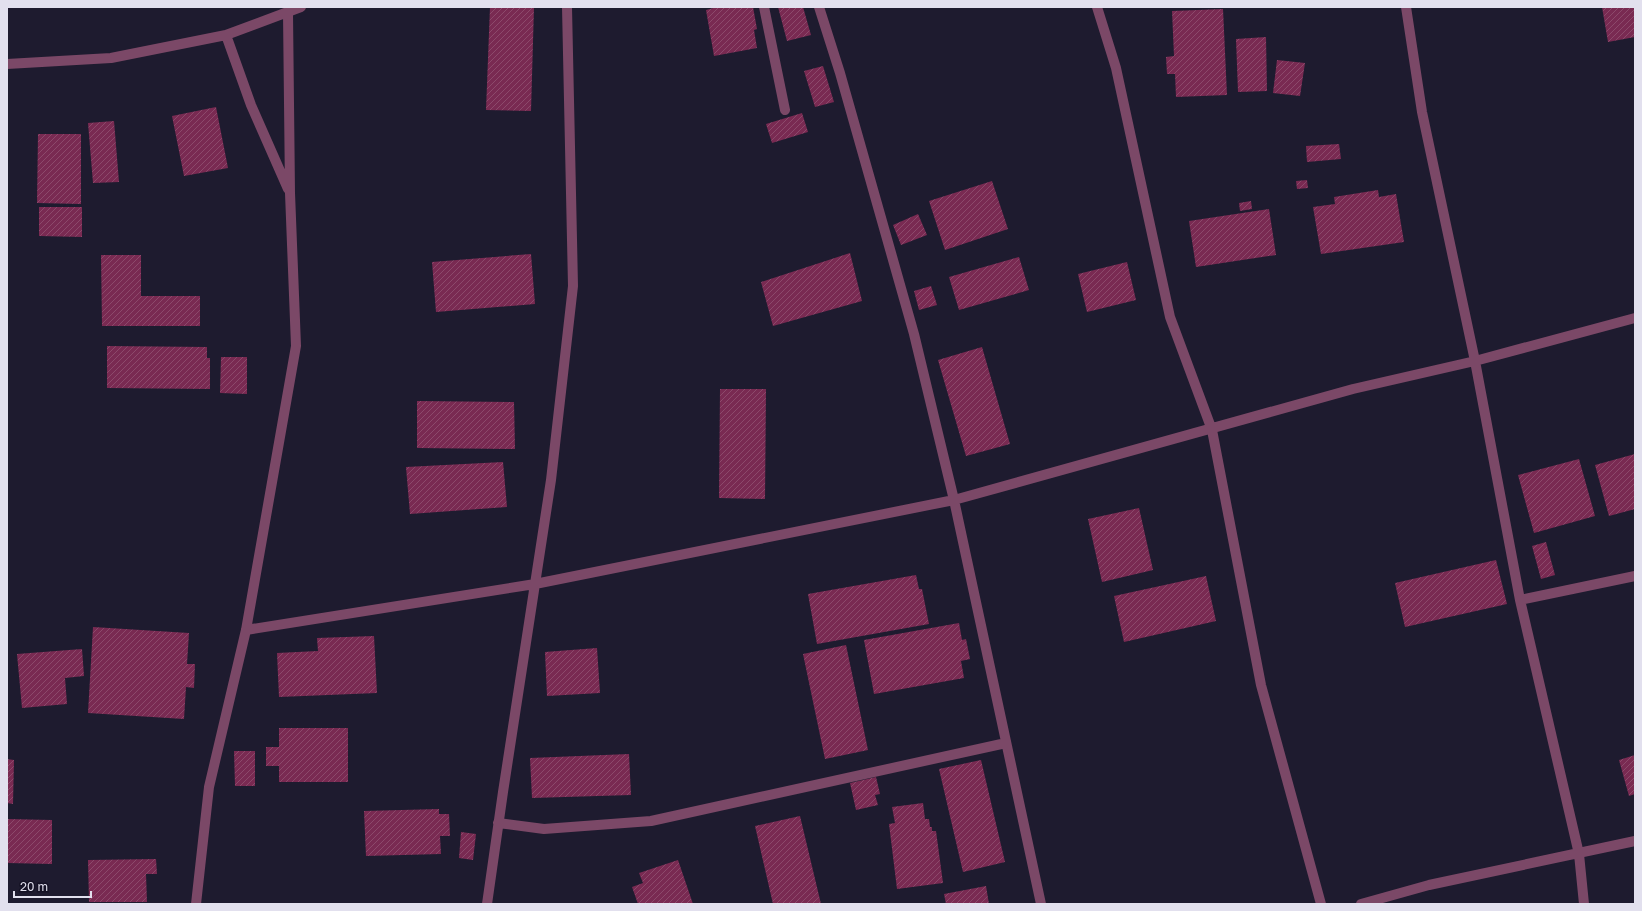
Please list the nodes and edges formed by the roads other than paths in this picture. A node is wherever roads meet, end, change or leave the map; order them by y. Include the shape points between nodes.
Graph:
1 (301, 7) edge
2 (567, 7) edge
3 (764, 7) edge
4 (818, 7) edge
5 (1097, 7) edge
6 (1406, 7) edge
7 (288, 12) junction
8 (226, 36) junction
9 (7, 64) edge
10 (785, 110) dead end
11 (290, 193) junction
12 (1635, 318) edge
13 (1474, 361) junction
14 (1212, 430) junction
15 (954, 500) junction
16 (1635, 576) edge
17 (535, 584) junction
18 (1520, 600) junction
19 (246, 630) junction
20 (1006, 742) junction
21 (498, 823) junction
22 (1635, 841) edge
23 (1579, 854) junction
24 (196, 904) edge
25 (487, 904) edge
26 (1040, 904) edge
27 (1321, 904) edge
28 (1361, 904) edge
29 (1584, 904) edge

1 - 7 street
2 - 17 street via 573,286 551,480
3 - 10 street
4 - 15 street via 840,73 914,334
5 - 14 street via 1116,68 1170,317
6 - 13 street via 1422,112
7 - 8 street
7 - 11 street
8 - 9 street via 111,58
8 - 11 street via 254,113
11 - 19 street via 296,346
12 - 13 street
13 - 14 street via 1353,389
13 - 18 street
14 - 15 street
14 - 27 street via 1261,685
15 - 17 street
15 - 20 street
16 - 18 street
17 - 19 street
17 - 21 street
18 - 23 street
19 - 24 street via 208,787
20 - 21 street via 651,821 544,829
20 - 26 street
21 - 25 street
22 - 23 street
23 - 28 street via 1429,886
23 - 29 street

